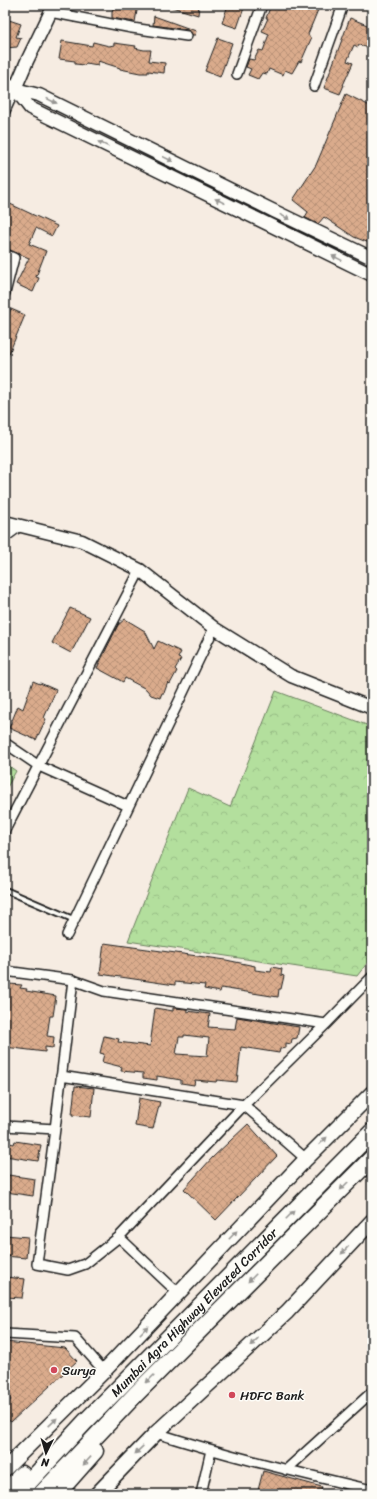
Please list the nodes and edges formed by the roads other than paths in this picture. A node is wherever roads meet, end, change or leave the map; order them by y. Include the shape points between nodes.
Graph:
1 (262, 5) edge
2 (343, 5) edge
3 (52, 8) edge
4 (187, 36) dead end
5 (237, 74) dead end
6 (10, 86) edge
7 (314, 86) dead end
8 (5, 111) edge
9 (5, 254) edge
10 (372, 258) edge
11 (372, 275) edge
12 (5, 292) edge
13 (5, 522) edge
14 (20, 526) junction
15 (5, 537) edge
16 (140, 570) junction
17 (214, 628) junction
18 (372, 708) edge
19 (5, 743) edge
20 (39, 766) junction
21 (128, 806) junction
22 (5, 830) edge
23 (5, 890) edge
24 (75, 920) junction
25 (67, 935) dead end
26 (5, 971) edge
27 (372, 977) edge
28 (73, 980) junction
29 (326, 1024) junction
30 (62, 1076) junction
31 (372, 1093) edge
32 (244, 1104) junction
33 (5, 1126) edge
34 (54, 1129) junction
35 (372, 1132) edge
36 (372, 1158) edge
37 (306, 1159) junction
38 (372, 1221) edge
39 (119, 1237) junction
40 (178, 1293) junction
41 (5, 1334) edge
42 (104, 1371) junction
43 (372, 1392) edge
44 (104, 1427) junction
45 (156, 1433) junction
46 (62, 1447) junction
47 (210, 1450) junction
48 (5, 1469) edge
49 (286, 1470) junction
50 (372, 1490) edge
51 (5, 1493) edge
52 (18, 1494) edge
53 (41, 1494) edge
54 (57, 1494) edge
55 (97, 1494) edge
56 (201, 1494) edge

1 - 5 street
2 - 7 street
3 - 4 street via 132,28
3 - 6 main road
6 - 8 street
6 -> 10 main road via 39,95
11 -> 6 main road via 30,108
9 - 12 street via 14,258
13 - 14 main road
14 - 15 street
14 - 16 main road via 82,541
16 - 17 main road
16 - 20 street
17 - 18 main road via 291,676
17 - 21 street
19 - 20 street
20 - 21 street
20 - 22 street
21 - 24 street
23 - 24 lane
24 - 25 street
26 - 28 street
27 - 29 street
28 - 29 street via 104,991
28 - 30 street
29 - 32 street
30 - 32 street
30 - 34 street
37 -> 31 main road
32 - 37 street
32 - 39 street
33 - 34 street
34 - 39 street via 37,1264 68,1270 86,1264
46 -> 35 highway, Mumbai Agra Highway Elevated Corridor
36 -> 44 highway, Mumbai Agra Highway Elevated Corridor
40 -> 37 main road
38 -> 45 main road via 287,1312
39 - 40 street
42 -> 40 main road
41 - 42 street via 74,1338
48 -> 42 main road
43 - 49 street
44 - 53 highway, Mumbai Agra Highway Elevated Corridor
44 -> 54 highway via 95,1453
45 - 47 street
45 -> 55 main road
46 - 51 highway via 40,1456
46 - 52 highway, Mumbai Agra Highway Elevated Corridor
47 - 49 street
47 - 56 street
49 - 50 street

